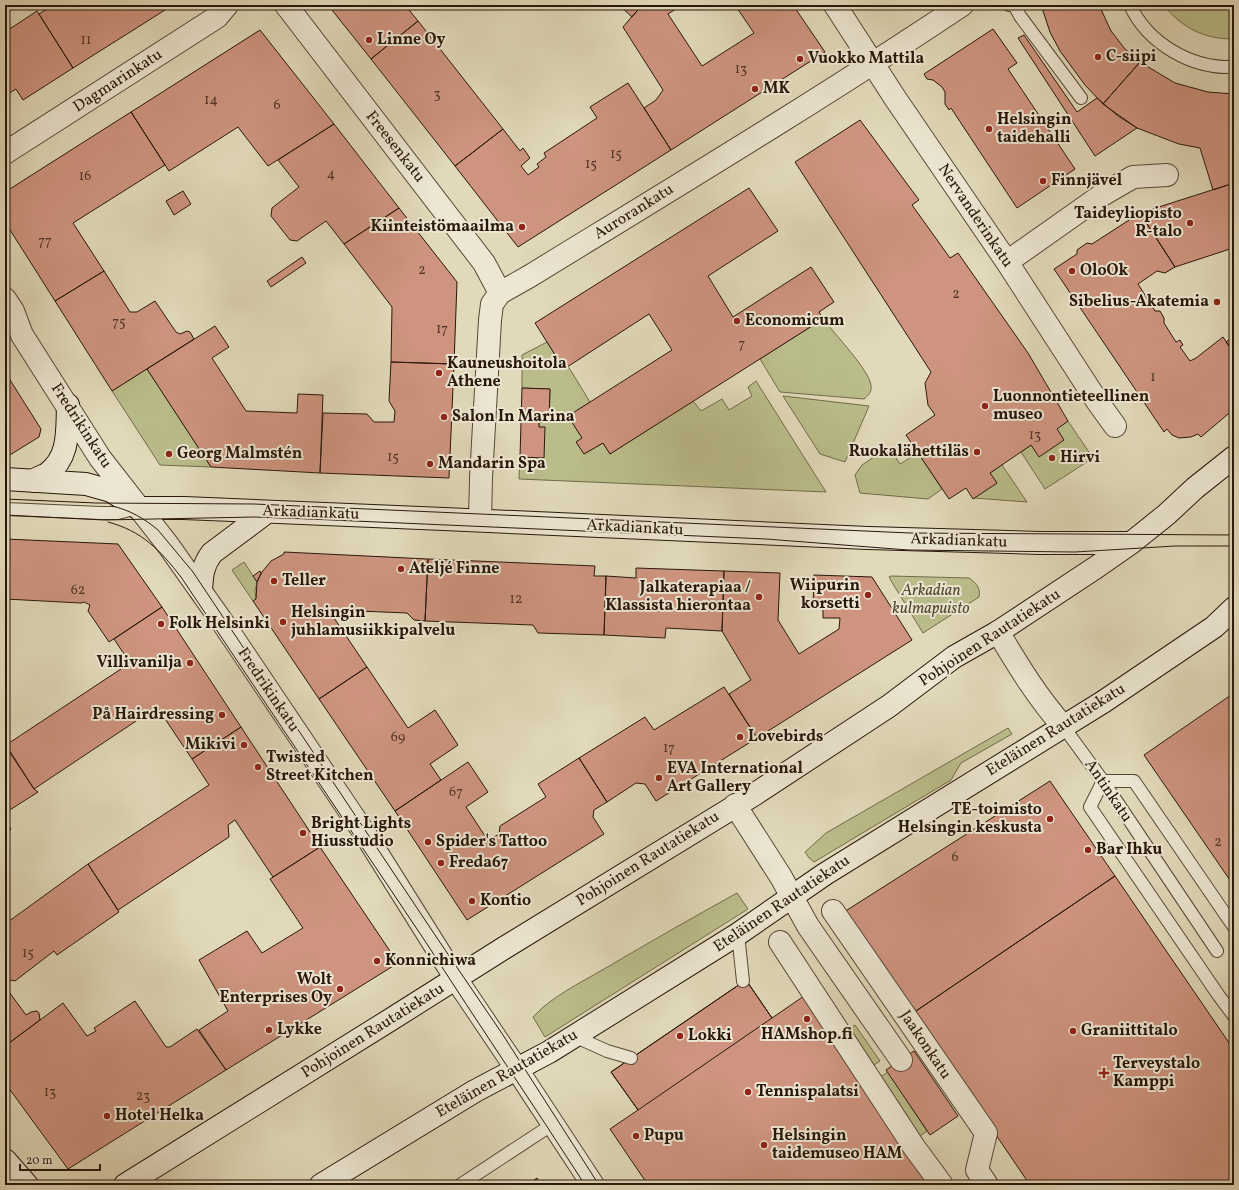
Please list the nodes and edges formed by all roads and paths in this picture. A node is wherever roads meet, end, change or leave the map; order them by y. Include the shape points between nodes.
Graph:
1 (227, 5) edge
2 (286, 5) edge
3 (835, 5) edge
4 (962, 5) edge
5 (1009, 5) edge
6 (1130, 5) edge
7 (872, 64) junction
8 (1234, 67) edge
9 (1081, 98) dead end
10 (5, 153) edge
11 (1167, 175) dead end
12 (1007, 262) junction
13 (500, 293) junction
14 (5, 299) edge
15 (68, 406) junction
16 (1115, 426) dead end
17 (1234, 457) edge
18 (5, 479) edge
19 (33, 480) junction
20 (138, 508) junction
21 (5, 509) edge
22 (267, 512) junction
23 (480, 520) junction
24 (1131, 543) junction
25 (201, 592) junction
26 (1234, 608) edge
27 (998, 632) junction
28 (1063, 726) junction
29 (1103, 781) junction
30 (735, 805) junction
31 (793, 897) junction
32 (833, 911) dead end
33 (1234, 927) edge
34 (738, 934) junction
35 (780, 942) dead end
36 (1217, 951) dead end
37 (456, 979) junction
38 (743, 981) dead end
39 (1234, 1016) edge
40 (574, 1036) junction
41 (631, 1058) dead end
42 (900, 1060) dead end
43 (516, 1068) junction
44 (552, 1124) junction
45 (5, 1160) edge
46 (27, 1185) edge
47 (125, 1185) edge
48 (321, 1185) edge
49 (460, 1185) edge
50 (592, 1185) edge
51 (942, 1185) edge
52 (987, 1185) edge

1 - 10 street, Dagmarinkatu via 217,17
2 - 13 street, Freesenkatu via 484,263
3 - 7 street, Nervanderinkatu
4 - 7 street, Aurorankatu
5 - 9 lane via 1014,6
6 - 8 lane via 1141,24 1170,50 1205,65
7 - 12 street, Nervanderinkatu
7 - 13 street, Aurorankatu
11 - 12 street via 1133,177
12 - 16 street, Nervanderinkatu
13 - 23 street via 492,304 490,320
14 - 15 street, Fredrikinkatu via 13,311 22,335
15 - 19 street via 67,441 64,452 47,473
15 - 20 street, Fredrikinkatu via 100,458
17 - 24 street, Pohjoinen Rautatiekatu
18 - 19 street
19 - 20 street via 86,484 111,491
20 - 21 lane, Arkadiankatu via 118,513
20 - 22 street, Arkadiankatu
20 - 25 street, Fredrikinkatu
22 - 23 street, Arkadiankatu
22 - 25 street via 212,553 202,574
23 - 24 street, Arkadiankatu via 868,538
24 - 27 street, Pohjoinen Rautatiekatu
25 - 37 street, Fredrikinkatu via 365,834
26 - 28 street, Eteläinen Rautatiekatu via 1214,627
27 - 28 street, Antinkatu via 1047,709
27 - 30 street, Pohjoinen Rautatiekatu via 954,657 889,706
28 - 29 lane, Antinkatu
28 - 31 street, Eteläinen Rautatiekatu via 825,874
29 - 33 lane via 1134,781
29 - 36 lane, Antinkatu
29 - 39 lane via 1090,807
30 - 31 street, Jaakonkatu
30 - 37 street, Pohjoinen Rautatiekatu
31 - 34 street, Eteläinen Rautatiekatu
31 - 42 street, Jaakonkatu via 808,926
32 - 52 street, Jaakonkatu via 986,1133 977,1170
34 - 38 lane
34 - 40 street, Eteläinen Rautatiekatu
35 - 51 street via 914,1147
37 - 43 street, Fredrikinkatu
37 - 47 street, Pohjoinen Rautatiekatu
40 - 41 lane via 606,1051
40 - 43 street, Eteläinen Rautatiekatu via 550,1052
43 - 44 street, Fredrikinkatu
43 - 48 street, Eteläinen Rautatiekatu via 475,1090
44 - 49 lane
44 - 50 street, Fredrikinkatu
45 - 46 street

